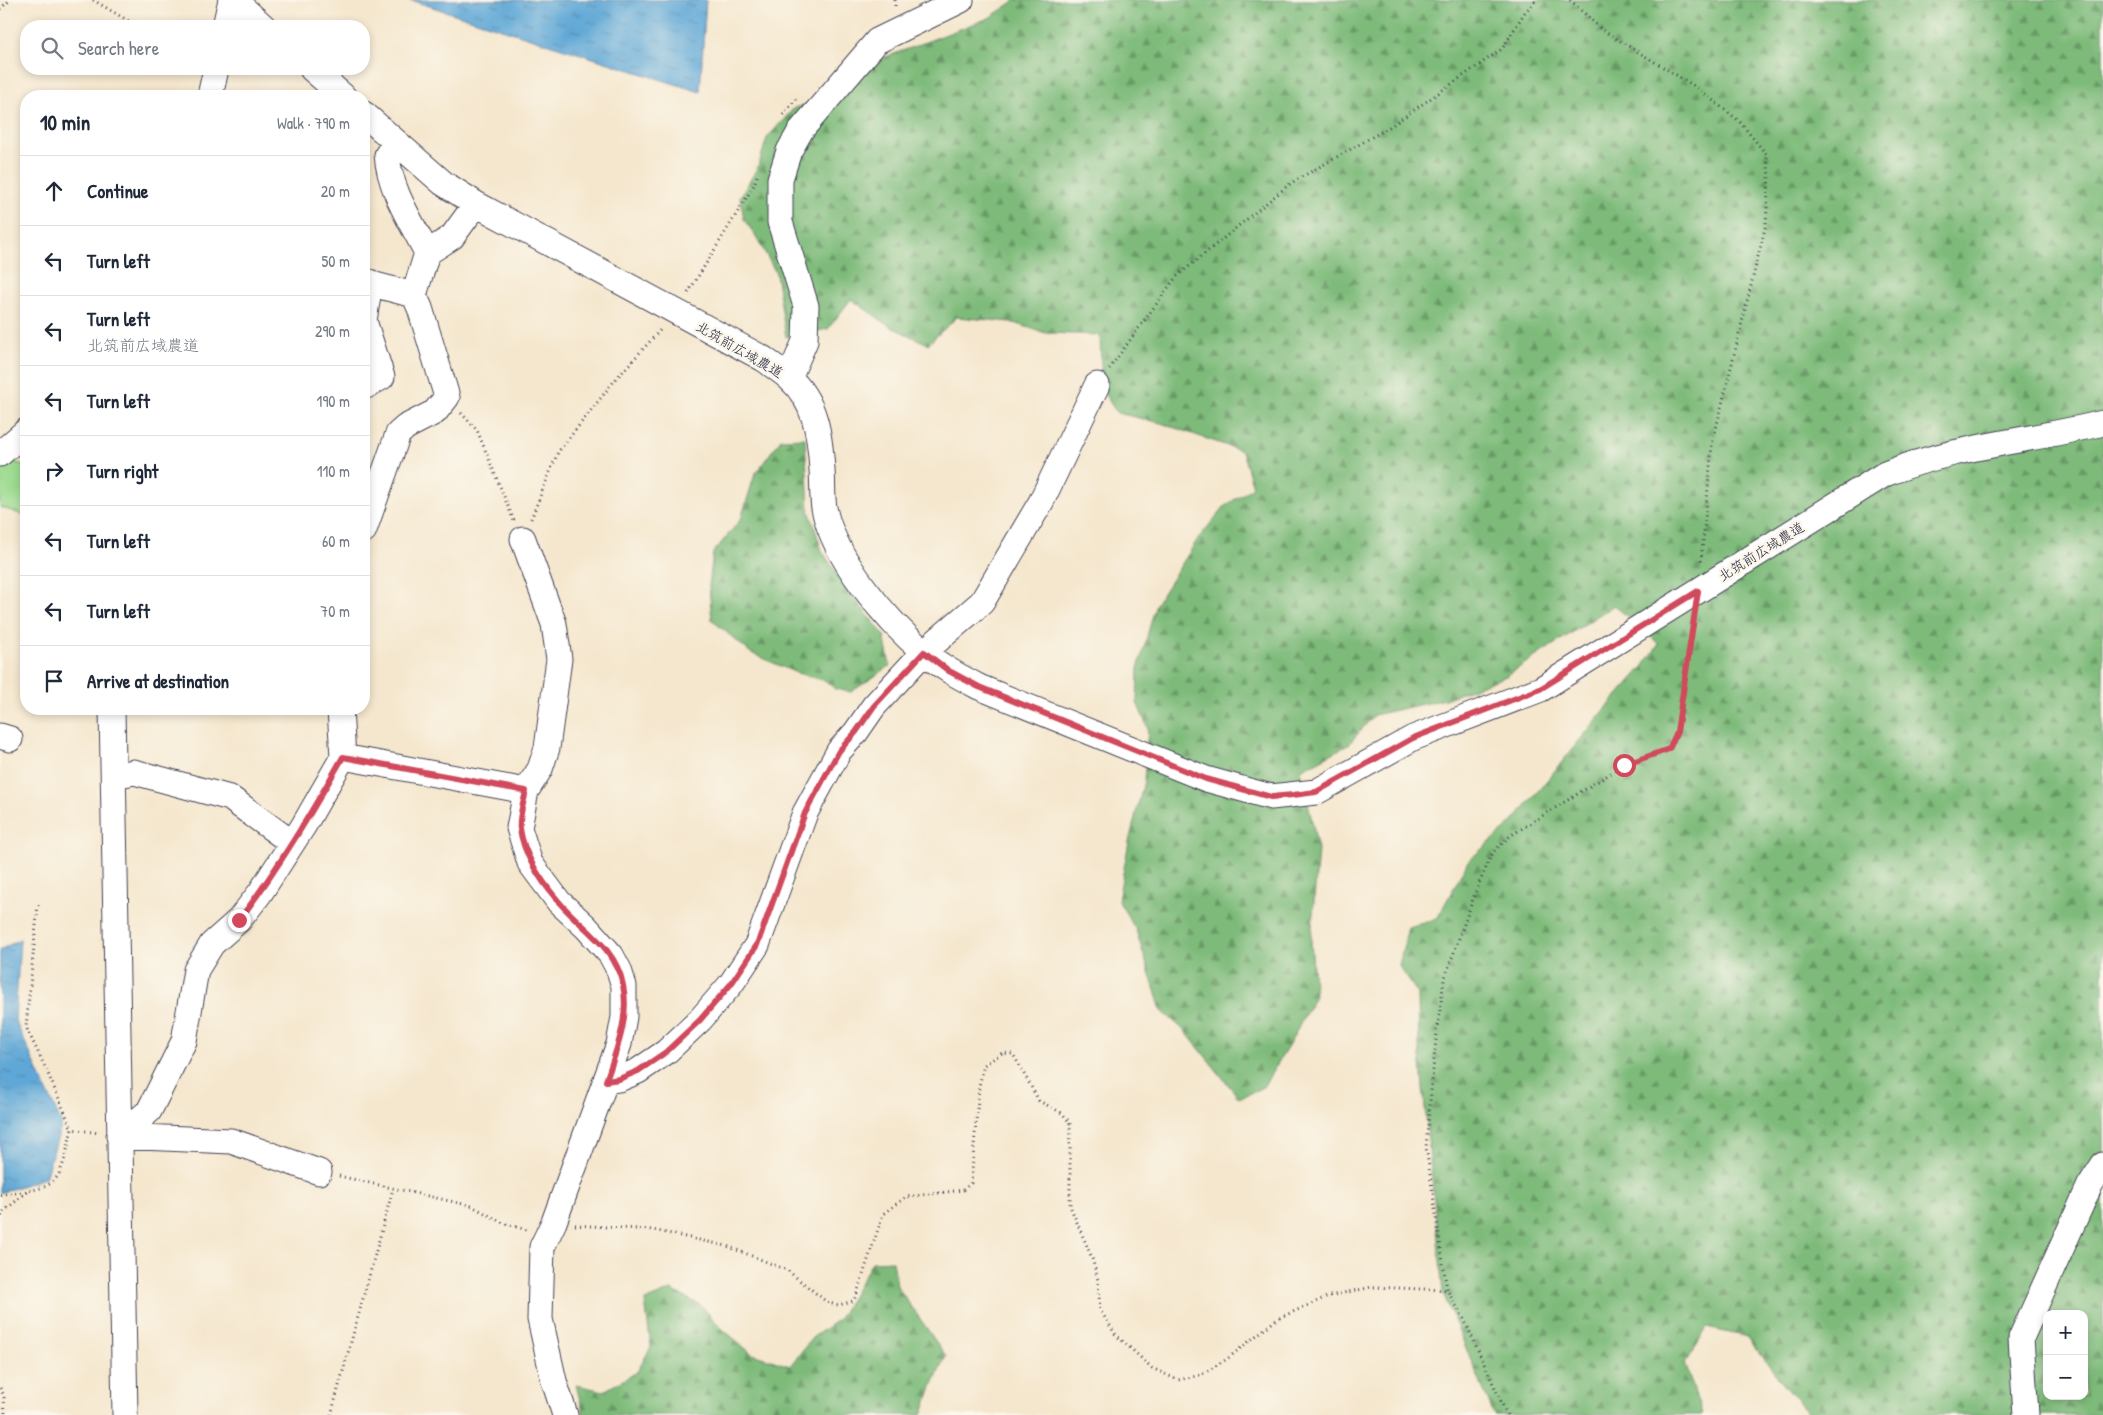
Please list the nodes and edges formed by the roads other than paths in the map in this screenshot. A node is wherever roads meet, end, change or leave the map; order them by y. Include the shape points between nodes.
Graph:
1 (232, 0) edge
2 (960, 0) edge
3 (227, 20) edge
4 (256, 20) edge
5 (215, 75) edge
6 (319, 75) edge
7 (211, 90) edge
8 (336, 90) edge
9 (370, 119) edge
10 (396, 142) junction
11 (476, 204) junction
12 (427, 253) junction
13 (370, 283) edge
14 (414, 295) junction
15 (370, 340) edge
16 (789, 378) junction
17 (370, 384) edge
18 (1097, 385) road end
19 (2103, 423) edge
20 (370, 513) edge
21 (523, 539) road end
22 (924, 652) junction
23 (112, 715) edge
24 (340, 715) edge
25 (343, 757) junction
26 (114, 776) junction
27 (526, 791) junction
28 (292, 843) junction
29 (606, 1081) junction
30 (119, 1136) junction
31 (2103, 1164) edge
32 (319, 1172) road end
33 (125, 1415) edge
34 (565, 1415) edge
35 (2026, 1415) edge

1 - 3 street
1 - 4 street
2 - 16 street via 877,41 801,130 789,152 780,179 780,222 806,306 805,341
5 - 7 street
6 - 8 street
9 - 10 street, 北筑前広域農道
10 - 11 street, 北筑前広域農道 via 443,183
10 - 12 street via 387,155 388,172
11 - 12 street via 452,237
11 - 16 street, 北筑前広域農道 via 764,359
12 - 14 street
13 - 14 street
14 - 20 street via 447,398 435,412 398,434
15 - 17 street via 382,377
16 - 22 street, 北筑前広域農道 via 802,393 816,420 824,508 834,536 857,578 885,614
18 - 22 street via 1041,502 982,602
19 - 22 street, 北筑前広域農道 via 1948,454 1885,474 1540,689 1413,738 1316,792 1271,797 1206,779 979,687 949,671
21 - 27 street via 554,624 559,659 547,748 540,769
22 - 29 street via 874,706 839,751 805,813 757,945 731,984 666,1052 638,1071
23 - 26 street
24 - 25 street
25 - 27 street
25 - 28 street
26 - 28 street via 134,772 230,798
26 - 30 street
27 - 29 street via 520,828 530,863 559,902 611,955 624,986 624,1017 619,1044
28 - 30 street via 260,893 239,920 212,944 196,970 184,1041 149,1111
29 - 34 street via 542,1247 540,1319
30 - 32 street via 232,1141
30 - 33 street
31 - 35 street via 2090,1185 2021,1338

